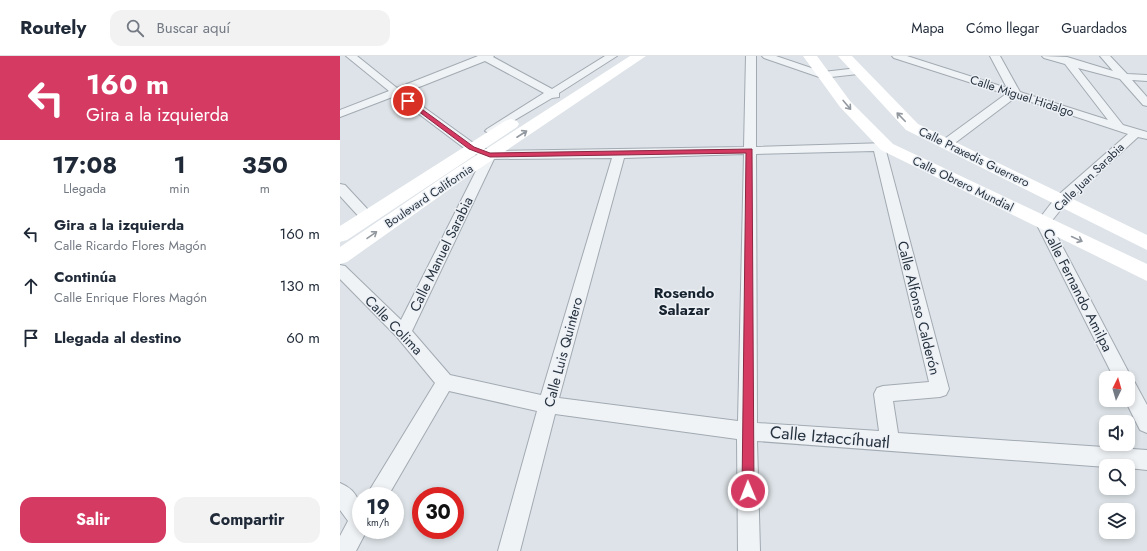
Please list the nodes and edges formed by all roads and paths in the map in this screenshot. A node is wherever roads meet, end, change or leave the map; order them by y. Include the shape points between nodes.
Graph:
1 (350, 56) edge
2 (486, 56) edge
3 (615, 56) edge
4 (640, 56) edge
5 (751, 56) edge
6 (767, 56) edge
7 (810, 56) edge
8 (845, 56) edge
9 (897, 56) edge
10 (929, 56) edge
11 (995, 56) edge
12 (1047, 56) edge
13 (1105, 56) edge
14 (1066, 59) edge
15 (933, 68) junction
16 (858, 71) junction
17 (822, 75) junction
18 (1123, 77) junction
19 (1147, 78) edge
20 (396, 92) junction
21 (553, 94) junction
22 (1016, 94) junction
23 (1147, 103) edge
24 (340, 114) edge
25 (1119, 127) junction
26 (1142, 134) edge
27 (947, 143) junction
28 (470, 147) junction
29 (883, 147) junction
30 (750, 151) junction
31 (619, 154) junction
32 (490, 155) junction
33 (340, 188) edge
34 (1061, 200) junction
35 (365, 214) junction
36 (1043, 223) junction
37 (340, 235) edge
38 (1147, 243) edge
39 (340, 257) edge
40 (340, 270) edge
41 (1147, 272) edge
42 (403, 332) junction
43 (1119, 371) edge
44 (445, 382) junction
45 (1135, 401) edge
46 (549, 405) junction
47 (1147, 424) edge
48 (747, 431) junction
49 (890, 442) junction
50 (1147, 460) edge
51 (381, 487) edge
52 (340, 493) edge
53 (352, 508) edge
54 (352, 536) edge
55 (344, 551) edge
56 (509, 551) edge
57 (749, 551) edge

1 - 20 street
2 - 20 street
2 - 21 street
3 - 21 street, Boulevard California
32 -> 4 street, Boulevard California
5 - 30 street
6 - 17 street
7 - 17 street, Calle Obrero Mundial
8 - 16 street
9 - 15 street, Calle Miguel Hidalgo
10 - 15 street
11 - 22 street
12 - 14 street
13 - 18 street
14 - 18 street
14 - 25 street
15 - 22 street, Calle Miguel Hidalgo
16 - 17 street
27 -> 16 street, Calle Praxedis Guerrero via 912,127
17 -> 29 street, Calle Obrero Mundial
18 - 19 street
18 - 23 street
20 - 24 street
20 - 28 street
21 - 28 street, Boulevard California
22 - 25 street, Calle Miguel Hidalgo
22 - 27 street
25 - 26 street, Calle Miguel Hidalgo
26 - 34 street, Calle Juan Sarabia
27 - 34 street, Calle Praxedis Guerrero
28 - 32 street
28 - 35 street, Boulevard California
29 - 30 street
29 - 36 street, Calle Obrero Mundial
29 - 49 street, Calle Alfonso Calderón via 940,389 882,394
30 - 31 street
30 - 48 street
31 - 32 street
31 - 46 street, Calle Luis Quintero
39 -> 32 street, Boulevard California
32 - 42 street, Calle Manuel Sarabia
33 - 35 street
34 - 36 street, Calle Juan Sarabia
34 - 38 street, Calle Praxedis Guerrero
35 - 37 street, Boulevard California
36 -> 41 street, Calle Obrero Mundial
36 - 43 street, Calle Fernando Amilpa
40 - 42 street, Calle Colima
42 - 44 street, Calle Colima
44 - 46 street, Calle Iztaccíhuatl
44 - 51 street
45 - 47 street
46 - 48 street, Calle Iztaccíhuatl
46 - 56 street, Calle Luis Quintero
48 - 49 street, Calle Iztaccíhuatl
48 - 57 street
49 - 50 street, Calle Iztaccíhuatl
52 - 53 street
54 - 55 street

